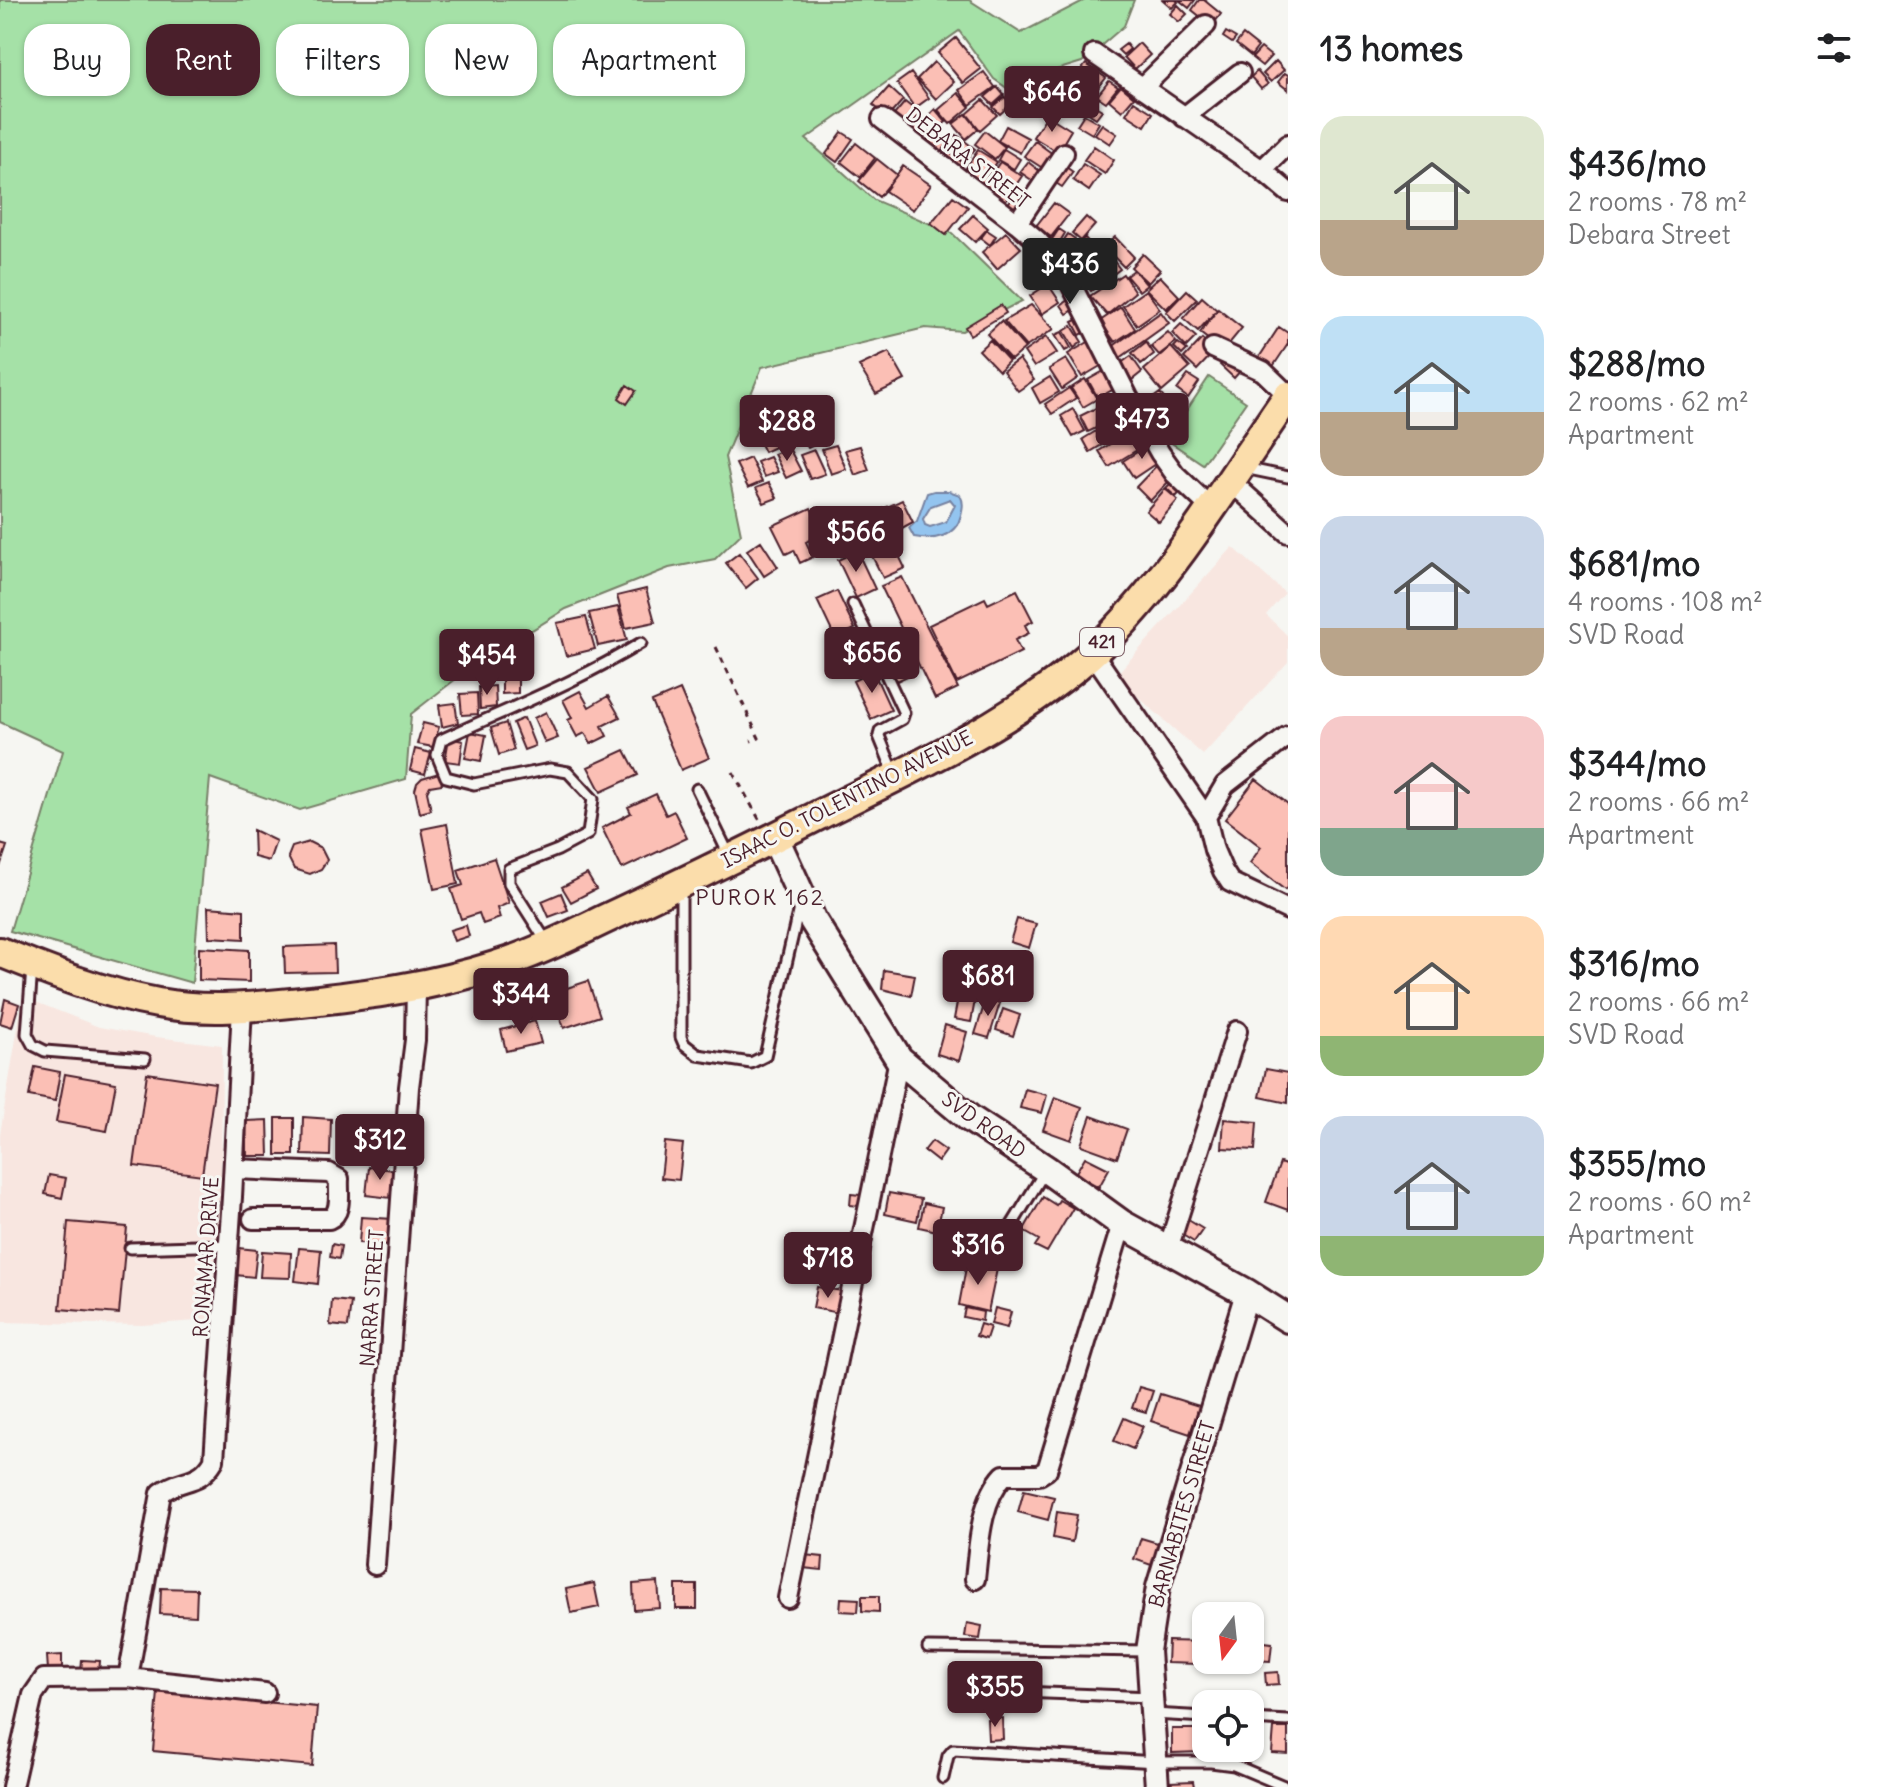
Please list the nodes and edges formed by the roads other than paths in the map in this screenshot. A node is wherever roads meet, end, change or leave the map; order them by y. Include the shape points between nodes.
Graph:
1 (1206, 25) dead end
2 (1094, 54) dead end
3 (1240, 73) dead end
4 (1142, 88) junction
5 (1184, 117) junction
6 (882, 119) dead end
7 (1288, 144) edge
8 (1064, 153) dead end
9 (1262, 170) junction
10 (1288, 192) edge
11 (1017, 223) junction
12 (1213, 348) dead end
13 (1284, 407) edge
14 (1234, 474) junction
15 (1288, 477) edge
16 (1211, 508) junction
17 (1288, 533) edge
18 (853, 604) dead end
19 (641, 643) dead end
20 (1092, 652) junction
21 (1288, 736) edge
22 (895, 776) junction
23 (697, 789) dead end
24 (1206, 817) junction
25 (773, 839) junction
26 (732, 860) junction
27 (680, 884) junction
28 (802, 897) junction
29 (1288, 910) edge
30 (548, 944) junction
31 (0, 952) edge
32 (32, 965) junction
33 (416, 986) junction
34 (242, 1008) junction
35 (1237, 1031) dead end
36 (145, 1059) dead end
37 (899, 1059) junction
38 (234, 1169) junction
39 (1046, 1169) junction
40 (253, 1219) dead end
41 (1122, 1224) junction
42 (229, 1245) junction
43 (130, 1248) dead end
44 (1168, 1249) junction
45 (991, 1259) dead end
46 (1247, 1293) junction
47 (1286, 1312) edge
48 (375, 1565) dead end
49 (975, 1579) dead end
50 (788, 1598) dead end
51 (928, 1648) dead end
52 (1148, 1651) junction
53 (128, 1678) junction
54 (997, 1691) dead end
55 (265, 1693) dead end
56 (1152, 1706) junction
57 (1192, 1714) edge
58 (1264, 1720) edge
59 (1288, 1721) edge
60 (1157, 1762) junction
61 (943, 1778) dead end
62 (12, 1787) edge
63 (1157, 1787) edge
64 (1286, 1787) edge

1 - 4 street
2 - 4 street
3 - 5 street
4 - 5 street
5 - 9 street
6 - 11 street, DEBARA STREET
7 - 9 street
8 - 11 street
9 - 10 street
11 - 16 street, DEBARA STREET via 1065,272 1160,453
12 - 13 street via 1263,371
13 - 14 main road, ISAAC O. TOLENTINO AVENUE / 421
14 - 15 lane
14 - 16 main road, ISAAC O. TOLENTINO AVENUE / 421
14 - 17 street
16 - 20 main road, ISAAC O. TOLENTINO AVENUE / 421 via 1156,583
18 - 22 lane via 904,713 879,736
19 - 30 lane via 603,666 441,740 437,755 446,777 474,784 550,769 568,772 593,799 588,834 509,869 509,883
20 - 22 main road, ISAAC O. TOLENTINO AVENUE / 421 via 996,722
20 - 24 street
21 - 24 street via 1225,785
22 - 25 main road, ISAAC O. TOLENTINO AVENUE / 421
23 - 26 lane
24 - 29 street via 1230,882
25 - 26 main road, ISAAC O. TOLENTINO AVENUE / 421
25 - 28 main road, SVD ROAD
26 - 27 main road, ISAAC O. TOLENTINO AVENUE / 421
27 - 28 lane via 681,1037 698,1055 751,1063 765,1056 769,1046
27 - 30 main road, ISAAC O. TOLENTINO AVENUE / 421
28 - 37 main road, SVD ROAD
30 - 33 main road, ISAAC O. TOLENTINO AVENUE / 421 via 496,966
31 - 32 main road, ISAAC O. TOLENTINO AVENUE / 421
32 - 34 main road, ISAAC O. TOLENTINO AVENUE / 421 via 82,985 160,1003
32 - 36 lane via 27,1034 33,1045 45,1051
33 - 34 main road, ISAAC O. TOLENTINO AVENUE / 421
33 - 48 street, NARRA STREET
34 - 38 street, RONAMAR DRIVE
35 - 44 street
37 - 39 main road, SVD ROAD via 969,1118
37 - 50 street
38 - 40 street via 329,1173 339,1179 338,1211 329,1219
38 - 42 street, RONAMAR DRIVE
39 - 41 main road, SVD ROAD
39 - 45 lane
41 - 44 main road, SVD ROAD
41 - 49 street via 1047,1470 1039,1475 1004,1475 997,1482 984,1517
42 - 43 lane
42 - 53 street, RONAMAR DRIVE via 214,1460 205,1475 174,1483 161,1493
44 - 46 main road, SVD ROAD
46 - 47 main road, SVD ROAD
46 - 52 street, BARNABITES STREET via 1158,1587
51 - 52 lane
52 - 56 street, BARNABITES STREET
53 - 55 street
53 - 62 street via 44,1679 33,1695
54 - 56 lane
56 - 57 lane
56 - 60 street, BARNABITES STREET
58 - 59 lane
60 - 61 lane via 953,1750
60 - 63 street, BARNABITES STREET
60 - 64 lane via 1234,1765

